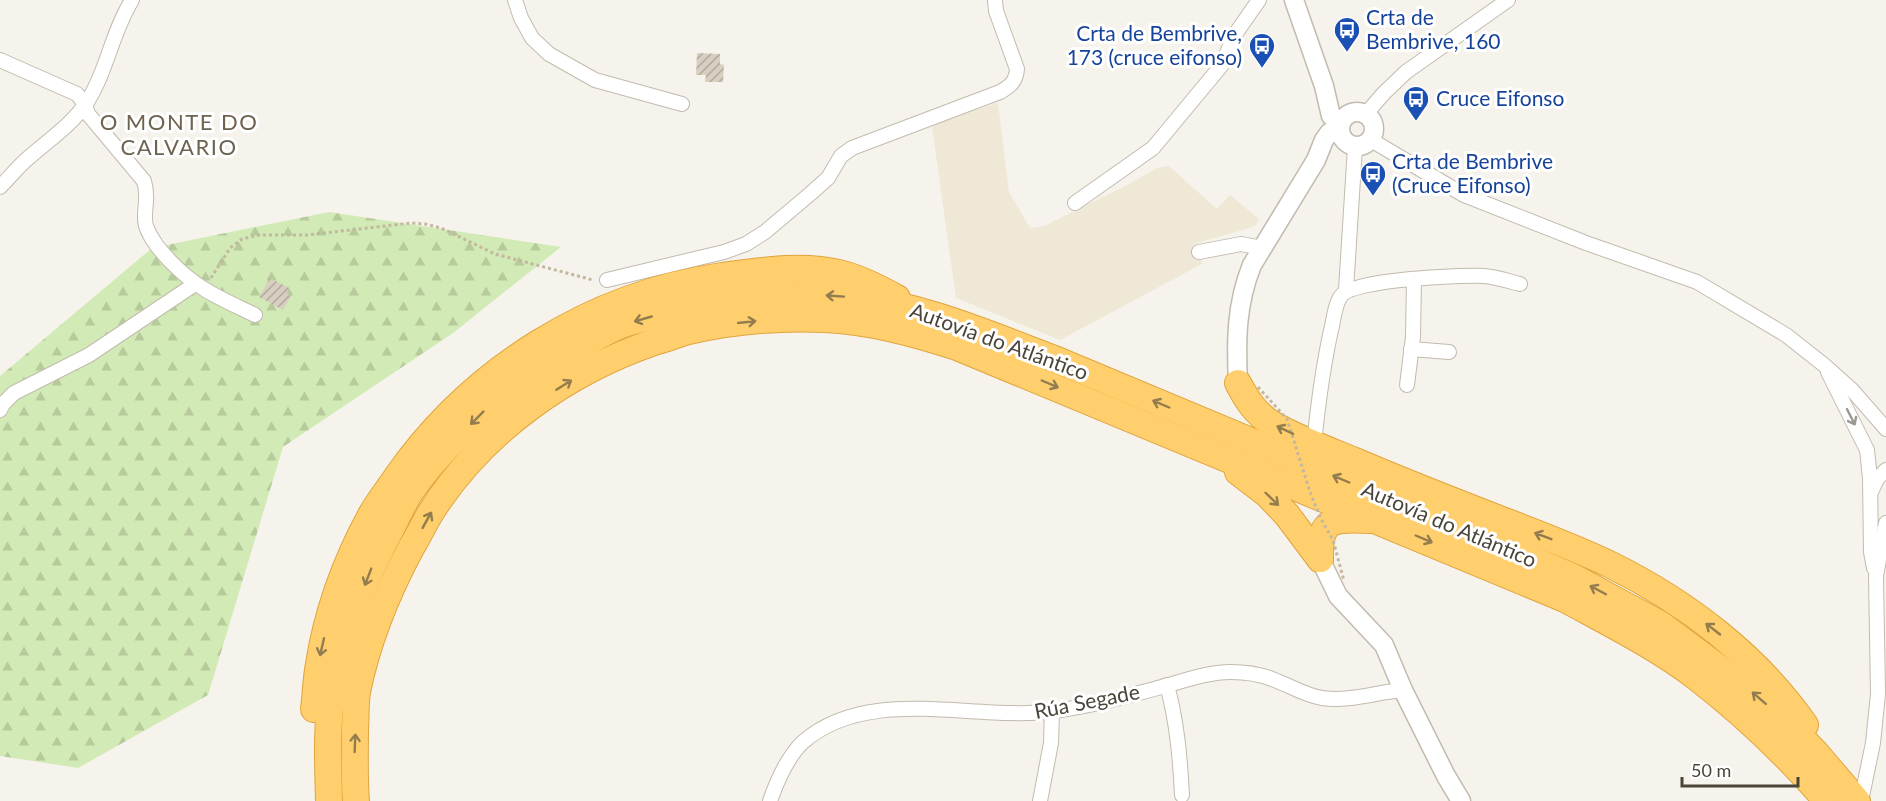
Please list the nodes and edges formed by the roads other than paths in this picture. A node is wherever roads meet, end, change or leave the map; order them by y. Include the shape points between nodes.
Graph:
1 (132, 0) edge
2 (515, 0) edge
3 (994, 0) edge
4 (1259, 0) edge
5 (1294, 0) edge
6 (1508, 0) edge
7 (0, 60) edge
8 (85, 104) junction
9 (682, 104) dead end
10 (1350, 119) junction
11 (1358, 144) junction
12 (1316, 160) junction
13 (0, 187) edge
14 (1075, 203) dead end
15 (1262, 248) junction
16 (1199, 252) dead end
17 (1414, 279) junction
18 (607, 280) road end
19 (195, 284) junction
20 (1520, 284) dead end
21 (1346, 290) junction
22 (255, 315) dead end
23 (1411, 349) junction
24 (1449, 352) dead end
25 (1824, 364) junction
26 (1248, 385) joint
27 (1407, 385) dead end
28 (0, 410) edge
29 (1886, 429) edge
30 (1314, 444) junction
31 (1210, 450) junction
32 (1886, 470) edge
33 (1870, 492) junction
34 (1381, 521) junction
35 (1886, 523) edge
36 (1320, 559) junction
37 (1886, 561) edge
38 (1876, 576) junction
39 (1167, 686) junction
40 (1404, 690) junction
41 (1052, 712) junction
42 (1816, 753) junction
43 (1182, 795) dead end
44 (328, 801) edge
45 (356, 801) edge
46 (770, 801) edge
47 (1040, 801) edge
48 (1461, 801) edge
49 (1827, 801) edge
50 (1859, 801) edge

1 - 8 street
2 - 9 street via 532,38 549,54 595,80
3 - 18 street via 1017,69 1010,86 852,148 841,156 828,178 746,244
4 - 14 street via 1236,33 1221,66 1153,148
5 - 10 street via 1324,86
6 - 10 street via 1406,72
7 - 8 street via 77,94
8 - 13 street
8 - 19 street via 88,114 144,181 145,224 150,237
10 - 11 street via 1342,137
10 - 11 street via 1375,126 1374,134
10 - 12 street via 1329,133
11 - 12 street
11 - 21 street
11 - 25 street via 1464,195 1697,282 1786,335
12 - 15 street
15 - 16 street via 1241,244
15 - 26 street via 1247,279 1239,311 1237,344
17 - 20 street via 1466,275
17 - 21 street via 1388,280
17 - 23 street
19 - 22 street
19 - 28 street via 89,355 14,393
21 - 30 street via 1337,307 1322,372
23 - 24 street
23 - 27 street
25 - 29 street
25 -> 33 street via 1867,450
30 -> 26 highway via 1271,423 1248,403
42 -> 30 highway via 1805,725 1765,675 1726,640 1647,583 1568,546
31 - 34 highway, Autovía do Atlántico
31 -> 36 highway via 1268,495
45 -> 31 highway, Autovía do Atlántico via 356,694 374,629 401,566 434,508 501,429 589,369 634,349 687,332 743,321 826,319 875,325 976,354
32 - 33 street
33 - 38 street via 1871,552
34 - 36 highway via 1352,519 1326,525 1320,541
34 -> 49 highway, Autovía do Atlántico via 1565,599 1644,642 1694,675 1746,718
35 - 38 street
36 - 40 street via 1338,596 1384,645
37 - 38 street
38 - 50 street via 1878,694 1873,743
39 - 40 street, Rúa Segade via 1231,672 1271,678 1322,698 1349,699
39 - 41 street, Rúa Segade via 1097,705
39 - 43 street via 1180,748
40 - 48 street
41 - 46 street, Rúa Segade via 996,714 904,708 858,715 824,728 803,743 790,758
41 - 47 street via 1051,743
42 -> 44 highway, Autovía do Atlántico via 1762,700 1712,661 1660,624 1575,578 1052,358 924,312 868,282 838,273 768,270 693,280 620,302 568,325 495,373 449,412 410,459 371,513 329,618 314,714 315,743
42 - 50 highway, Autovía do Atlántico

